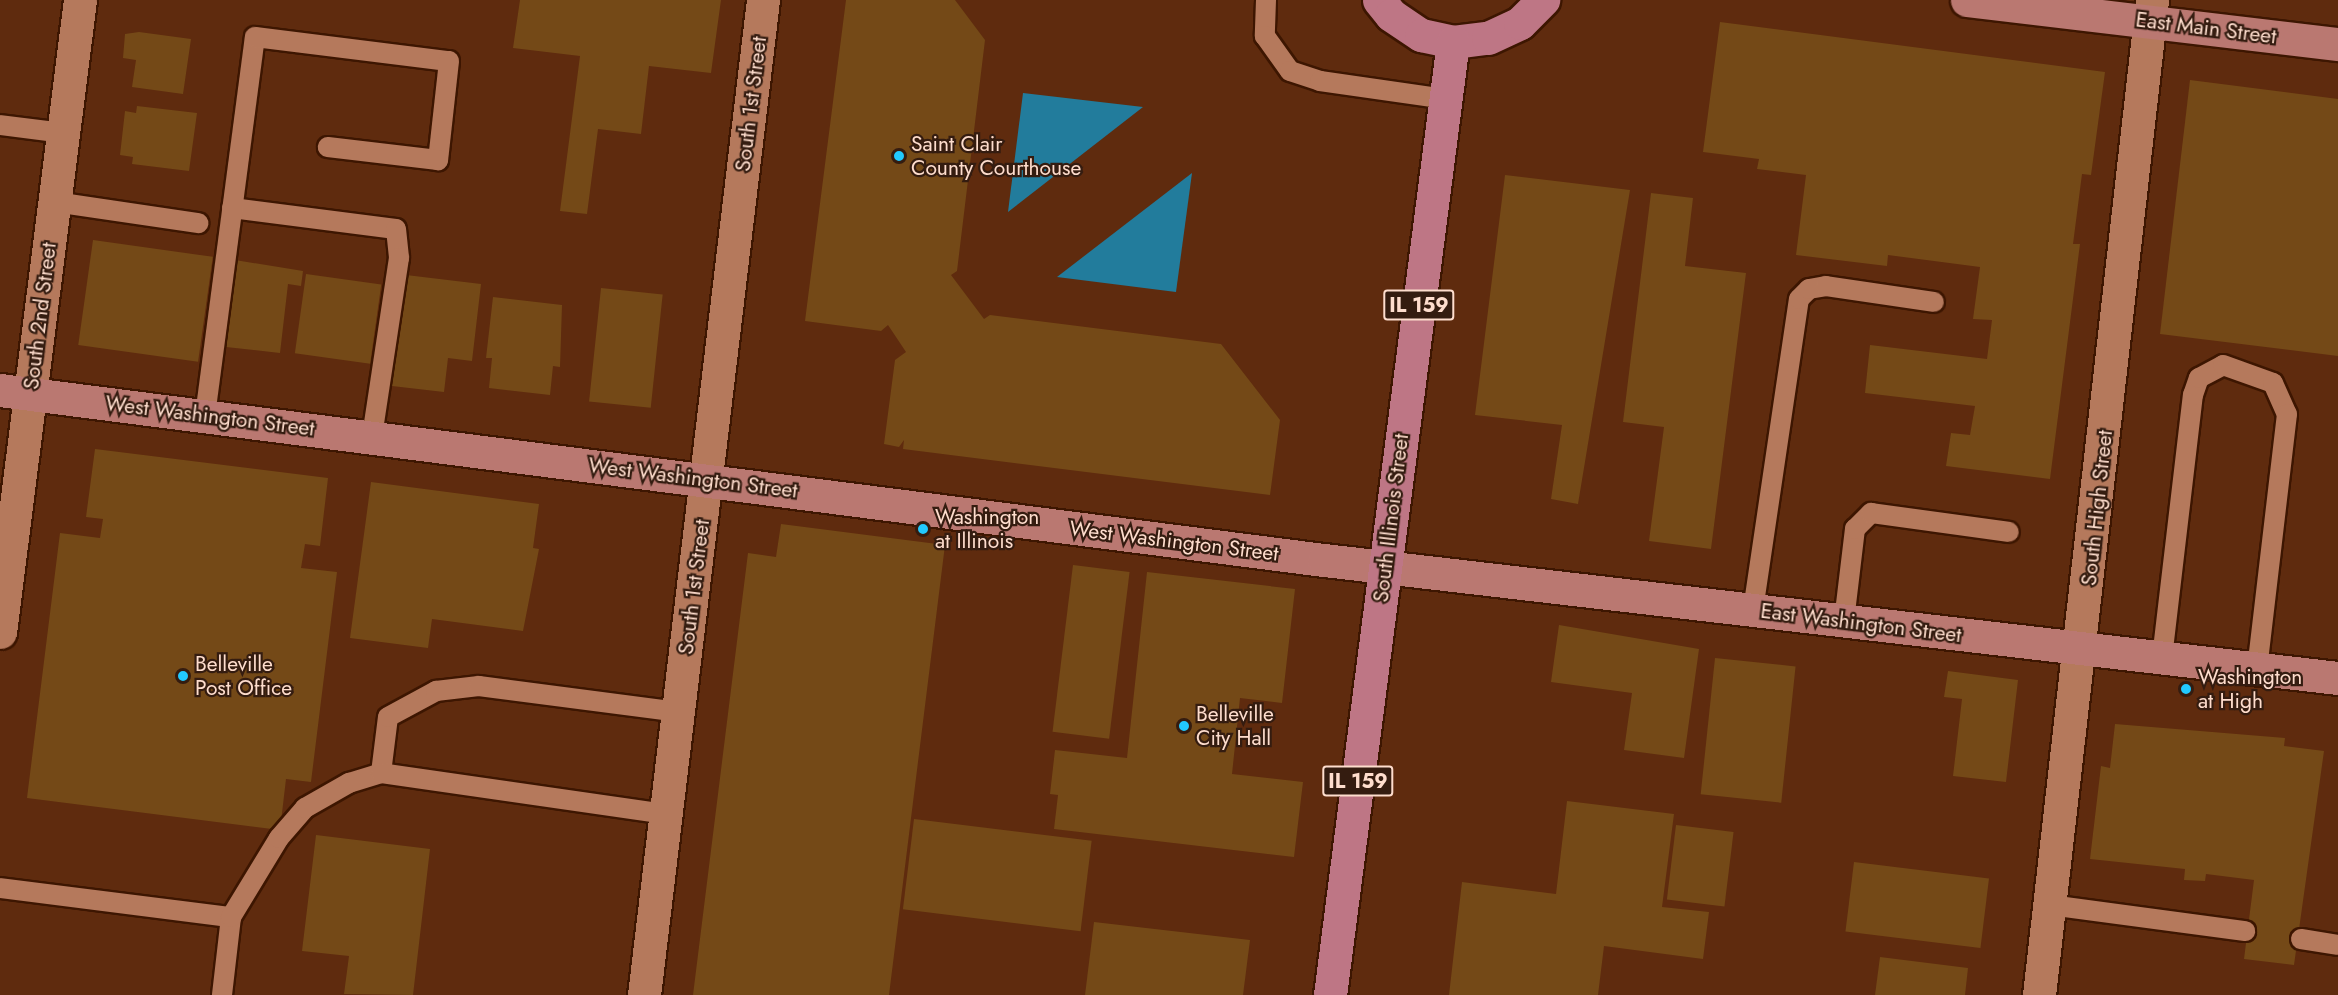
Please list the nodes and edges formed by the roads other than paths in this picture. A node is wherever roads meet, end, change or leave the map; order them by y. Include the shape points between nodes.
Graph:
1 (80, 0) edge
2 (763, 0) edge
3 (1266, 0) edge
4 (1379, 0) edge
5 (1543, 0) edge
6 (1967, 0) edge
7 (2151, 11) edge
8 (1452, 42) junction
9 (2338, 44) edge
10 (1445, 99) junction
11 (0, 125) edge
12 (63, 133) junction
13 (328, 147) dead end
14 (55, 202) junction
15 (232, 208) junction
16 (198, 223) dead end
17 (1934, 302) dead end
18 (15, 392) edge
19 (205, 416) junction
20 (372, 437) junction
21 (708, 479) junction
22 (2009, 532) dead end
23 (1385, 568) junction
24 (1753, 610) junction
25 (1844, 621) junction
26 (0, 632) edge
27 (2081, 648) junction
28 (2162, 658) junction
29 (2257, 669) junction
30 (2338, 678) edge
31 (679, 712) junction
32 (381, 774) junction
33 (667, 814) junction
34 (0, 888) edge
35 (2050, 905) junction
36 (231, 917) junction
37 (2245, 931) dead end
38 (2301, 939) dead end
39 (2338, 945) edge
40 (222, 995) edge
41 (644, 995) edge
42 (1330, 995) edge
43 (2039, 995) edge

1 - 12 street, South 2nd Street
2 - 21 street, South 1st Street
3 - 10 lane via 1265,36 1290,70 1320,81
4 - 8 main road via 1391,15 1421,34
5 - 8 main road via 1520,23 1488,38
6 - 7 main road, East Main Street
7 - 9 main road, East Main Street
7 - 27 street, South High Street
8 - 10 main road, South Illinois Street / IL 159
10 - 23 main road, South Illinois Street / IL 159
11 - 12 lane
12 - 14 street, South 2nd Street
13 - 15 lane via 438,160 449,61 255,37
14 - 16 lane
14 - 18 street, South 2nd Street
15 - 19 lane
15 - 20 lane via 396,229 399,258
17 - 24 lane via 1827,286 1809,289 1799,299
18 - 19 main road, West Washington Street
18 - 26 street, South 2nd Street
19 - 20 main road, West Washington Street
20 - 21 main road, West Washington Street
21 - 23 main road, West Washington Street
21 - 31 street, South 1st Street
22 - 25 lane via 1871,513 1856,529
23 - 24 main road, East Washington Street
23 - 42 main road, South Illinois Street / IL 159
24 - 25 main road, East Washington Street
25 - 27 main road, East Washington Street
27 - 28 main road, East Washington Street
27 - 35 street, South High Street
28 - 29 main road, East Washington Street
28 - 29 lane via 2193,395 2199,378 2223,365 2273,383 2287,414
29 - 30 main road, East Washington Street
31 - 32 lane via 479,686 436,691 388,717
31 - 33 street, South 1st Street
32 - 33 lane
32 - 36 lane via 350,783 305,808 279,838
33 - 41 street, South 1st Street
34 - 36 lane
35 - 37 lane
35 - 43 street, South High Street
36 - 40 lane
38 - 39 lane

